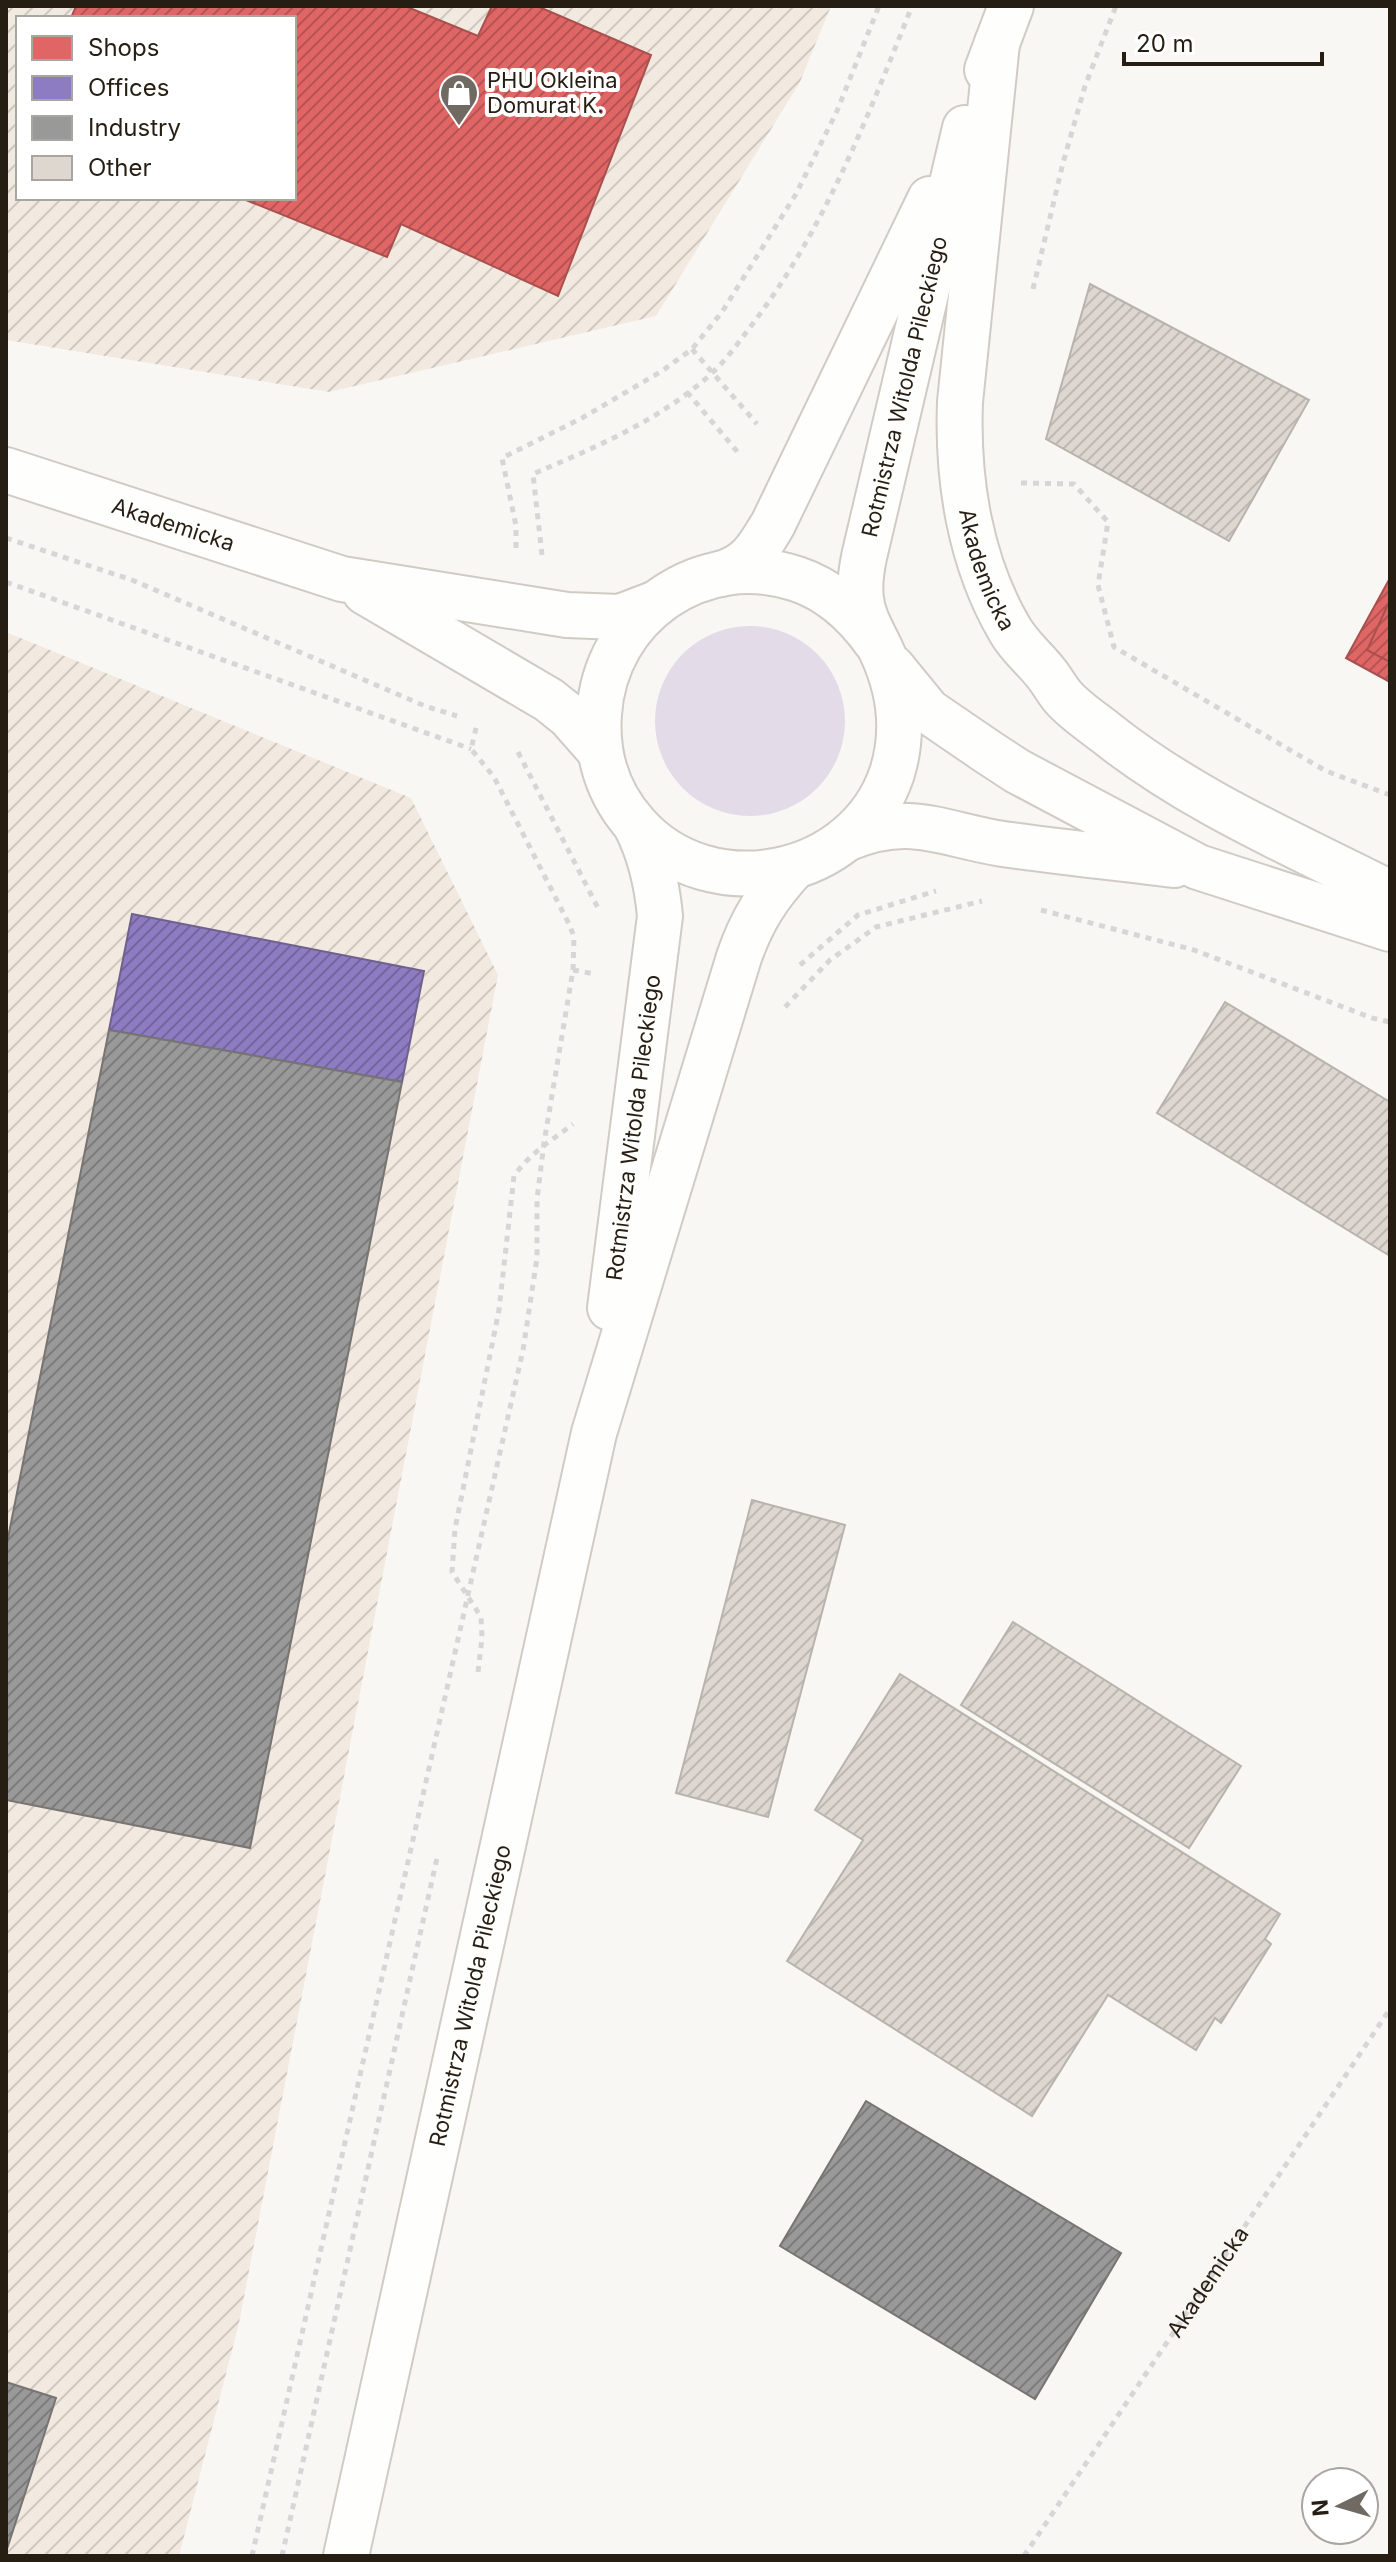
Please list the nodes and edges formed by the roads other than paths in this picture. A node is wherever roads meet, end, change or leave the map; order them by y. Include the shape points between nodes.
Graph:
1 (1004, 24) edge
2 (965, 128) junction
3 (6, 470) edge
4 (720, 574) junction
5 (342, 579) junction
6 (654, 604) junction
7 (879, 647) junction
8 (599, 750) junction
9 (636, 826) junction
10 (846, 839) junction
11 (794, 867) junction
12 (1198, 867) junction
13 (1390, 893) edge
14 (1390, 929) edge
15 (594, 1433) junction
16 (346, 2556) edge

1 - 2 street, Rotmistrza Witolda Pileckiego
1 - 13 street, Akademicka via 958,439 962,486 989,586 1011,633 1063,698 1130,752 1200,797
2 - 4 street, Rotmistrza Witolda Pileckiego via 773,524 751,558
2 - 7 street, Rotmistrza Witolda Pileckiego via 860,581 866,621
3 - 5 street, Akademicka
4 - 6 street
4 - 7 street via 745,571 798,579 847,608
5 - 6 street, Akademicka via 620,617
5 - 8 street, Akademicka via 549,700
6 - 8 street via 623,637 608,666 600,696
7 - 10 street via 895,683 898,745 879,799
7 - 12 street via 928,711 1017,771
8 - 9 street via 616,798
9 - 11 street via 664,849 716,872 762,874
9 - 15 street, Rotmistrza Witolda Pileckiego via 650,858 660,916
10 - 11 street
10 - 12 street via 909,825 999,843
11 - 15 street, Rotmistrza Witolda Pileckiego via 769,895 742,949
12 - 14 street
15 - 16 street, Rotmistrza Witolda Pileckiego

